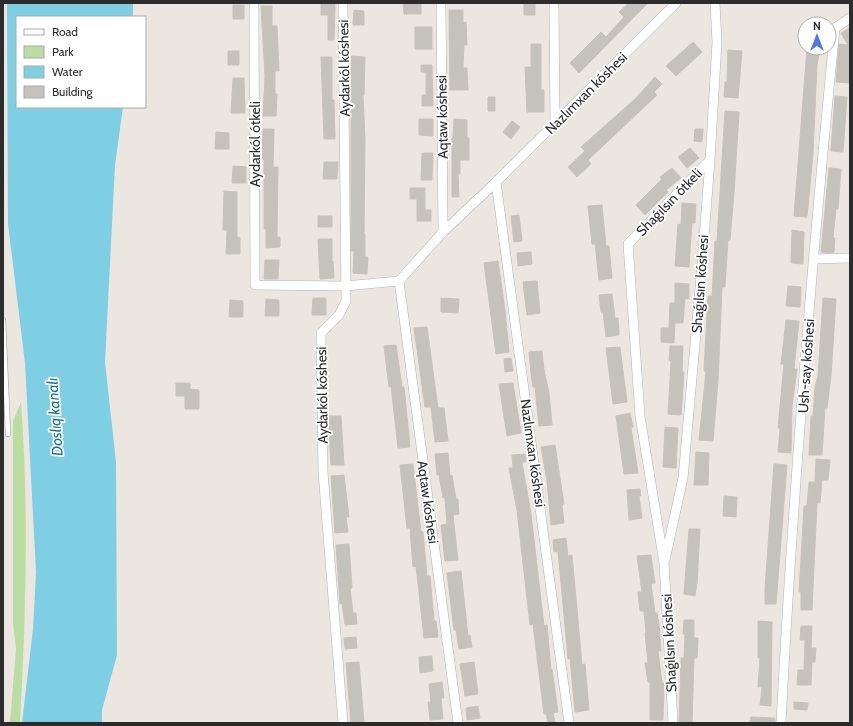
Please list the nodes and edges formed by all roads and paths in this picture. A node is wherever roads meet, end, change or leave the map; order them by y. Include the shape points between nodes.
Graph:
1 (254, 3) edge
2 (343, 3) edge
3 (441, 3) edge
4 (554, 3) edge
5 (676, 3) edge
6 (716, 3) edge
7 (850, 18) edge
8 (555, 124) junction
9 (710, 160) junction
10 (496, 182) junction
11 (444, 232) junction
12 (628, 244) joint
13 (850, 258) edge
14 (814, 259) junction
15 (399, 281) junction
16 (345, 286) junction
17 (3, 320) edge
18 (8, 434) dead end
19 (664, 563) junction
20 (343, 723) edge
21 (458, 723) edge
22 (569, 723) edge
23 (673, 723) edge
24 (781, 723) edge

1 - 16 street, Aydarkól ótkeli via 255,285
2 - 16 street, Aydarkól kóshesi
3 - 11 street, Aqtaw kóshesi
4 - 8 street
5 - 8 street, Nazlımxan kóshesi
6 - 9 street, Shaǵılsın kóshesi via 717,42
7 - 14 street, Ush-say kóshesi via 835,28
8 - 10 street, Nazlımxan kóshesi
9 - 12 street, Shaǵılsın ótkeli
9 - 19 street, Shaǵılsın kóshesi via 683,478
10 - 11 street, Nazlımxan kóshesi
10 - 22 street, Nazlımxan kóshesi
11 - 15 street, Nazlımxan kóshesi
12 - 19 street, Shaǵılsın kóshesi via 640,416
13 - 14 street
14 - 24 street, Ush-say kóshesi
15 - 16 street
15 - 21 street, Aqtaw kóshesi
16 - 20 street, Aydarkól kóshesi via 346,301 340,315 321,332 323,472
17 - 18 lane
19 - 23 street, Shaǵılsın kóshesi

